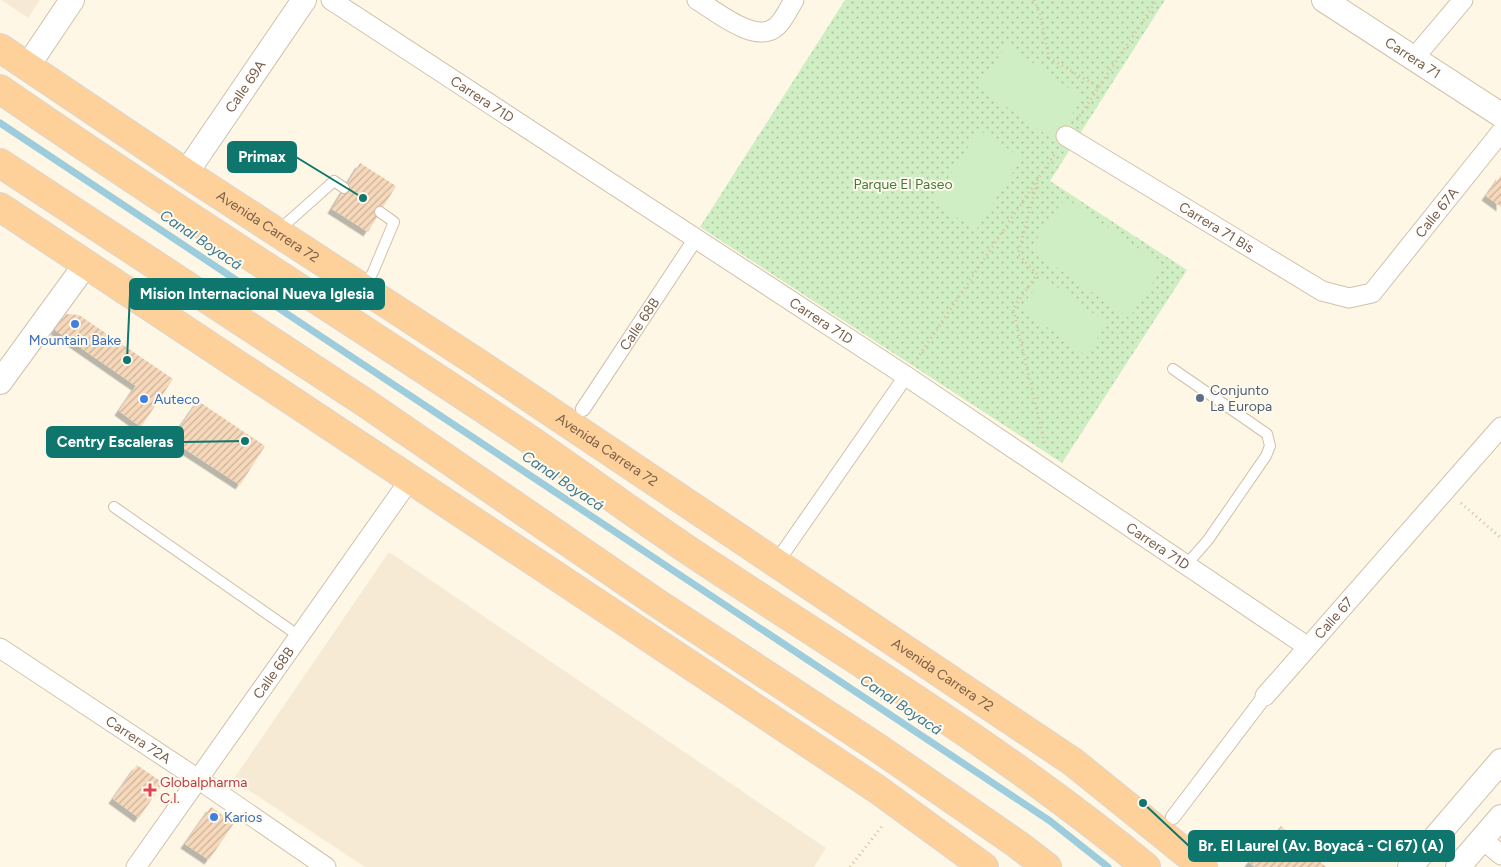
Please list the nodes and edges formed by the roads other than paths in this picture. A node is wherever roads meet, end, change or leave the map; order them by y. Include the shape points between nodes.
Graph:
1 (72, 0) edge
2 (304, 0) edge
3 (330, 0) edge
4 (697, 0) edge
5 (794, 0) edge
6 (1324, 0) edge
7 (1463, 0) edge
8 (0, 48) edge
9 (1414, 58) junction
10 (0, 63) edge
11 (27, 67) junction
12 (0, 89) edge
13 (1501, 115) edge
14 (1501, 132) edge
15 (1066, 136) road end
16 (0, 163) edge
17 (186, 173) junction
18 (344, 188) dead end
19 (0, 207) edge
20 (380, 212) dead end
21 (277, 232) junction
22 (696, 238) junction
23 (86, 264) junction
24 (363, 288) junction
25 (1372, 293) joint
26 (1173, 369) dead end
27 (906, 376) junction
28 (0, 382) edge
29 (583, 409) dead end
30 (1501, 427) edge
31 (410, 478) junction
32 (674, 495) junction
33 (114, 507) dead end
34 (696, 556) junction
35 (776, 563) junction
36 (1186, 565) junction
37 (299, 636) junction
38 (1308, 646) junction
39 (0, 648) edge
40 (1265, 696) joint
41 (1501, 761) edge
42 (198, 779) junction
43 (1174, 817) dead end
44 (1501, 817) edge
45 (1482, 839) junction
46 (1501, 856) edge
47 (323, 866) edge
48 (136, 867) edge
49 (984, 867) edge
50 (1047, 867) edge
51 (1146, 867) edge
52 (1203, 867) edge
53 (1410, 867) edge
54 (1458, 867) edge

1 - 11 street
2 - 17 street, Calle 69A
3 - 22 street, Carrera 71D
4 - 5 street via 747,30 760,34 777,26
6 - 9 street, Carrera 71
7 - 9 street
8 - 11 highway, Avenida Carrera 72
9 - 13 street, Carrera 71
10 - 11 highway
11 - 17 highway, Avenida Carrera 72
12 - 34 highway via 89,151 518,432
14 - 25 street, Calle 67A
15 - 25 street, Carrera 71 Bis via 1322,291 1350,298
16 - 50 highway via 367,404 657,603 878,748
17 - 21 highway, Avenida Carrera 72
18 - 21 lane via 334,181
19 - 23 highway
20 - 24 lane via 394,222
21 - 24 highway, Avenida Carrera 72
22 - 27 street, Carrera 71D
22 - 29 street, Calle 68B
23 - 28 street
23 - 31 highway
24 - 32 highway, Avenida Carrera 72
26 - 36 lane via 1267,434 1270,446 1208,540
27 - 35 street
27 - 36 street, Carrera 71D
30 - 38 street, Calle 67
31 - 37 street, Calle 68B
31 - 49 highway via 899,805
32 - 34 highway
32 - 35 highway, Avenida Carrera 72
33 - 37 lane
34 - 51 highway via 998,752
35 - 52 highway, Avenida Carrera 72 via 1073,762
36 - 38 street, Carrera 71D
37 - 42 street, Calle 68B
38 - 40 street, Calle 67
39 - 42 street, Carrera 72A
40 - 43 street, Calle 67
41 - 53 street
42 - 47 street, Carrera 72A
42 - 48 street, Calle 68B
44 - 45 street
45 - 46 street
45 - 54 street

